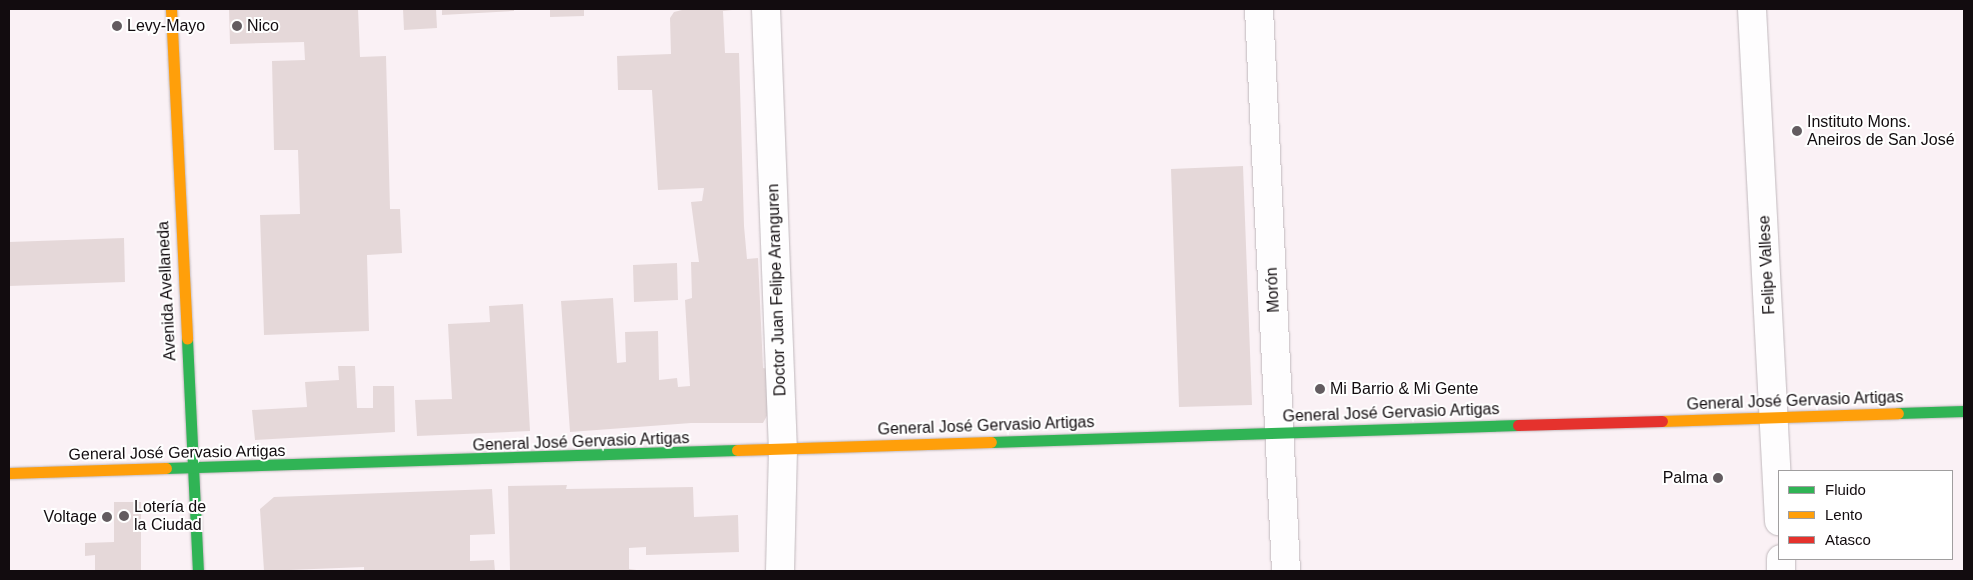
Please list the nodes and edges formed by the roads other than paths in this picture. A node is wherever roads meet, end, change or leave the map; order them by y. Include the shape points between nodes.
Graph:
1 (170, 9) edge
2 (766, 9) edge
3 (1259, 9) edge
4 (1752, 9) edge
5 (1964, 411) edge
6 (1775, 418) junction
7 (1280, 433) junction
8 (783, 449) junction
9 (193, 470) junction
10 (9, 473) edge
11 (1778, 495) edge
12 (198, 571) edge
13 (780, 571) edge
14 (1286, 571) edge

1 - 9 street, Avenida Avellaneda
2 - 8 street, Doctor Juan Felipe Aranguren
3 - 7 street, Morón
4 - 6 street, Felipe Vallese
5 - 6 street, General José Gervasio Artigas
6 - 7 street, General José Gervasio Artigas
6 - 11 street, Felipe Vallese
7 - 8 street, General José Gervasio Artigas
7 - 14 street, Morón
8 - 9 street, General José Gervasio Artigas
8 - 13 street, Doctor Juan Felipe Aranguren
9 - 10 street, General José Gervasio Artigas
9 - 12 street, Avenida Avellaneda

